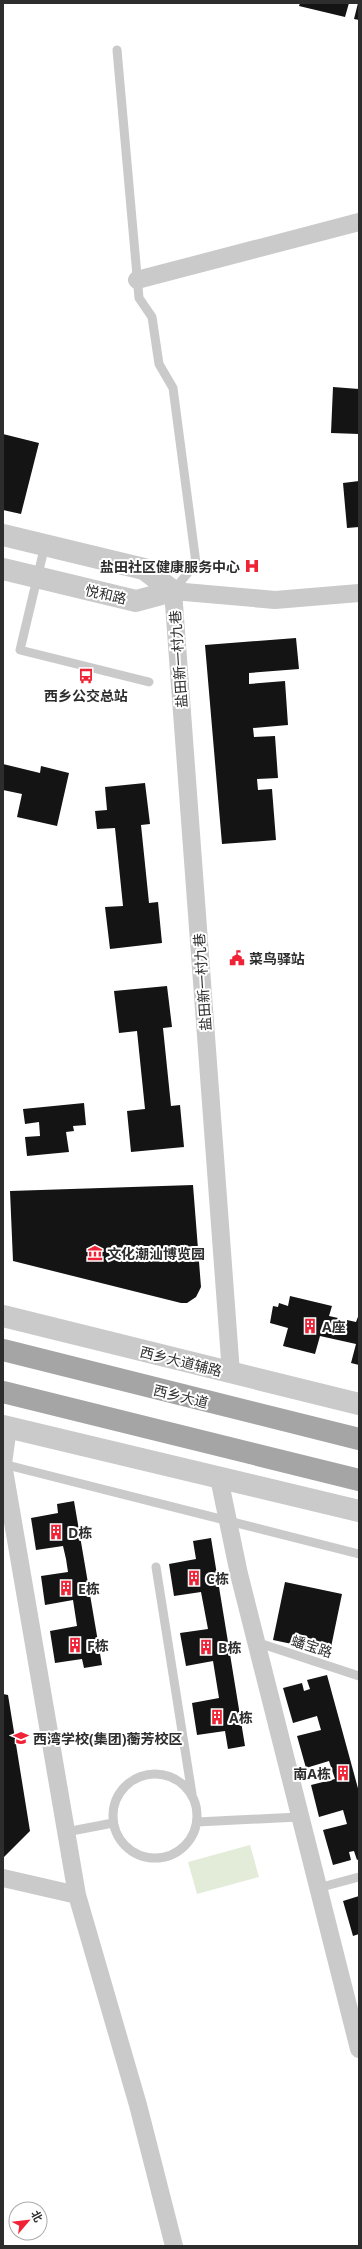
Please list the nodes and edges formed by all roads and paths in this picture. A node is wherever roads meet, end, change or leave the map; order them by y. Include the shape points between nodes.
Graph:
1 (117, 50) dead end
2 (359, 222) edge
3 (137, 280) junction
4 (3, 535) edge
5 (45, 546) junction
6 (3, 569) edge
7 (37, 577) junction
8 (173, 591) junction
9 (359, 593) edge
10 (149, 682) dead end
11 (3, 1316) edge
12 (3, 1350) edge
13 (231, 1373) junction
14 (3, 1392) edge
15 (359, 1404) edge
16 (6, 1427) edge
17 (359, 1439) edge
18 (4, 1464) edge
19 (219, 1478) junction
20 (359, 1480) edge
21 (359, 1511) edge
22 (227, 1521) junction
23 (359, 1554) edge
24 (156, 1567) dead end
25 (256, 1642) junction
26 (359, 1676) edge
27 (192, 1796) junction
28 (299, 1817) junction
29 (197, 1822) junction
30 (113, 1823) junction
31 (66, 1832) junction
32 (359, 1877) edge
33 (3, 1878) edge
34 (318, 1888) junction
35 (77, 1895) junction
36 (359, 2049) edge
37 (174, 2246) edge

1 - 3 lane
2 - 3 street
3 - 8 lane via 139,298 152,317 159,364 173,388 196,563
4 - 5 street
5 - 7 lane
5 - 8 street via 144,570
6 - 7 street, 悦和路
7 - 8 street, 悦和路 via 136,601
7 - 10 lane via 20,650
8 - 9 street via 275,600
8 - 13 street, 盐田新一村九巷
11 - 13 street, 西乡大道辅路
12 - 17 main road, 西乡大道
13 - 15 street, 西乡大道辅路
14 - 20 main road
16 - 18 street
16 - 19 street
18 - 22 lane
18 - 31 street
19 - 21 street
19 - 22 street
22 - 23 lane
22 - 25 street
24 - 27 lane
25 - 26 lane, 蟠宝路
25 - 28 street
27 - 29 lane via 197,1810
27 - 30 lane via 185,1786 172,1777 164,1774 140,1776 127,1784 118,1794 113,1809
28 - 29 lane
28 - 34 street
29 - 30 lane via 193,1835 183,1848 169,1856 155,1859 142,1857 130,1850 118,1837
30 - 31 lane
31 - 35 street
32 - 34 lane
33 - 35 street
34 - 36 street
35 - 37 street via 138,2105

